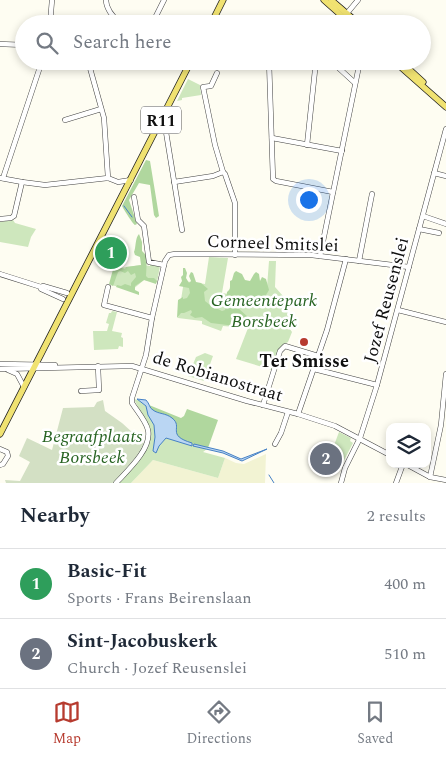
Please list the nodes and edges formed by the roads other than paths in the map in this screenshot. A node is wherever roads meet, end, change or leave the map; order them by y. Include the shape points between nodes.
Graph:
1 (52, 0) edge
2 (106, 0) edge
3 (164, 0) edge
4 (223, 0) edge
5 (324, 0) edge
6 (331, 0) edge
7 (358, 0) edge
8 (51, 15) edge
9 (113, 15) edge
10 (156, 15) edge
11 (216, 15) edge
12 (345, 15) junction
13 (0, 44) edge
14 (15, 45) edge
15 (39, 70) edge
16 (90, 70) edge
17 (187, 70) edge
18 (269, 70) edge
19 (315, 70) edge
20 (341, 70) edge
21 (358, 70) edge
22 (404, 70) edge
23 (410, 70) edge
24 (217, 73) dead end
25 (355, 82) junction
26 (446, 102) edge
27 (446, 107) edge
28 (101, 108) junction
29 (65, 120) dead end
30 (446, 129) edge
31 (166, 132) dead end
32 (272, 138) junction
33 (307, 145) junction
34 (342, 151) junction
35 (223, 172) junction
36 (434, 173) junction
37 (446, 176) edge
38 (1, 178) edge
39 (108, 178) junction
40 (131, 180) junction
41 (22, 182) junction
42 (118, 182) junction
43 (174, 182) junction
44 (333, 192) junction
45 (124, 193) junction
46 (372, 194) dead end
47 (134, 197) dead end
48 (423, 216) junction
49 (0, 219) edge
50 (446, 224) edge
51 (182, 230) dead end
52 (419, 230) junction
53 (439, 233) dead end
54 (236, 254) junction
55 (320, 256) junction
56 (346, 259) junction
57 (359, 261) junction
58 (164, 265) junction
59 (409, 267) junction
60 (0, 274) edge
61 (41, 287) junction
62 (108, 288) dead end
63 (67, 293) dead end
64 (63, 299) dead end
65 (398, 310) junction
66 (152, 318) junction
67 (446, 322) edge
68 (318, 356) junction
69 (34, 366) junction
70 (98, 366) junction
71 (0, 367) edge
72 (142, 368) junction
73 (314, 369) junction
74 (446, 374) edge
75 (446, 382) edge
76 (377, 385) junction
77 (24, 387) junction
78 (81, 391) dead end
79 (262, 405) junction
80 (288, 412) junction
81 (298, 414) junction
82 (0, 434) edge
83 (360, 438) junction
84 (275, 444) dead end
85 (0, 449) edge
86 (386, 453) edge
87 (0, 465) edge
88 (402, 468) edge
89 (412, 468) edge
90 (430, 477) junction
91 (444, 481) edge
92 (116, 483) edge
93 (341, 483) edge
94 (396, 483) edge

1 - 8 street
2 - 9 street
3 - 10 street
4 - 11 main road
5 - 12 main road
6 - 12 main road
7 - 12 street
13 - 14 street
15 - 38 street
16 - 28 street
17 - 40 main road, R11
18 - 32 street
19 - 33 street
20 - 25 street
21 - 25 street
22 - 27 main road
23 - 26 main road
24 - 35 street via 211,86 203,87 214,145
25 - 34 street
28 - 29 street
28 - 39 street
30 - 36 street, Jozef Reusenslei
31 - 43 street
32 - 33 street
32 - 44 street via 273,179
33 - 34 street
34 - 44 street
35 - 43 street
35 - 54 street via 235,203
36 - 37 street
36 - 48 street, Jozef Reusenslei
38 - 41 street
39 - 41 street via 45,185
39 - 42 street
40 - 42 street
40 - 45 main road, R11
41 - 49 street via 14,216
42 - 45 street
43 - 51 street
44 - 55 street
45 - 69 main road, R11
46 - 57 street
47 - 58 street via 138,220 144,226 149,262
48 - 50 street
48 - 52 street, Jozef Reusenslei
52 - 53 street
52 - 59 street, Jozef Reusenslei
54 - 55 street, Corneel Smitslei
54 - 58 street, Corneel Smitslei via 175,254 167,257
55 - 56 street, Corneel Smitslei
56 - 57 street, Corneel Smitslei
56 - 68 street
57 - 59 street, Corneel Smitslei
58 - 66 street
59 - 65 street, Jozef Reusenslei
60 - 61 street
61 - 63 street
61 - 64 street
62 - 66 street via 104,305
65 - 67 street
65 - 76 street, Jozef Reusenslei
66 - 72 street
68 - 73 street
68 - 79 street via 285,346 280,351
69 - 70 street, de Robianostraat
69 - 71 street, de Robianostraat
69 - 77 main road, R11
70 - 72 street, de Robianostraat
70 - 78 street via 99,390
71 - 77 street via 17,374
72 - 79 street, de Robianostraat
72 - 92 street via 132,401 147,426 146,445
73 - 76 street
73 - 81 street
74 - 75 street
75 - 90 street
76 - 83 street, Jozef Reusenslei
77 - 82 main road, R11
79 - 80 street, de Robianostraat
80 - 81 street, de Robianostraat
80 - 84 street
81 - 83 street, de Robianostraat via 336,426
83 - 86 street, de Robianostraat
83 - 93 street, Jozef Reusenslei
85 - 87 street via 8,456
88 - 94 street
89 - 90 street
90 - 91 street

